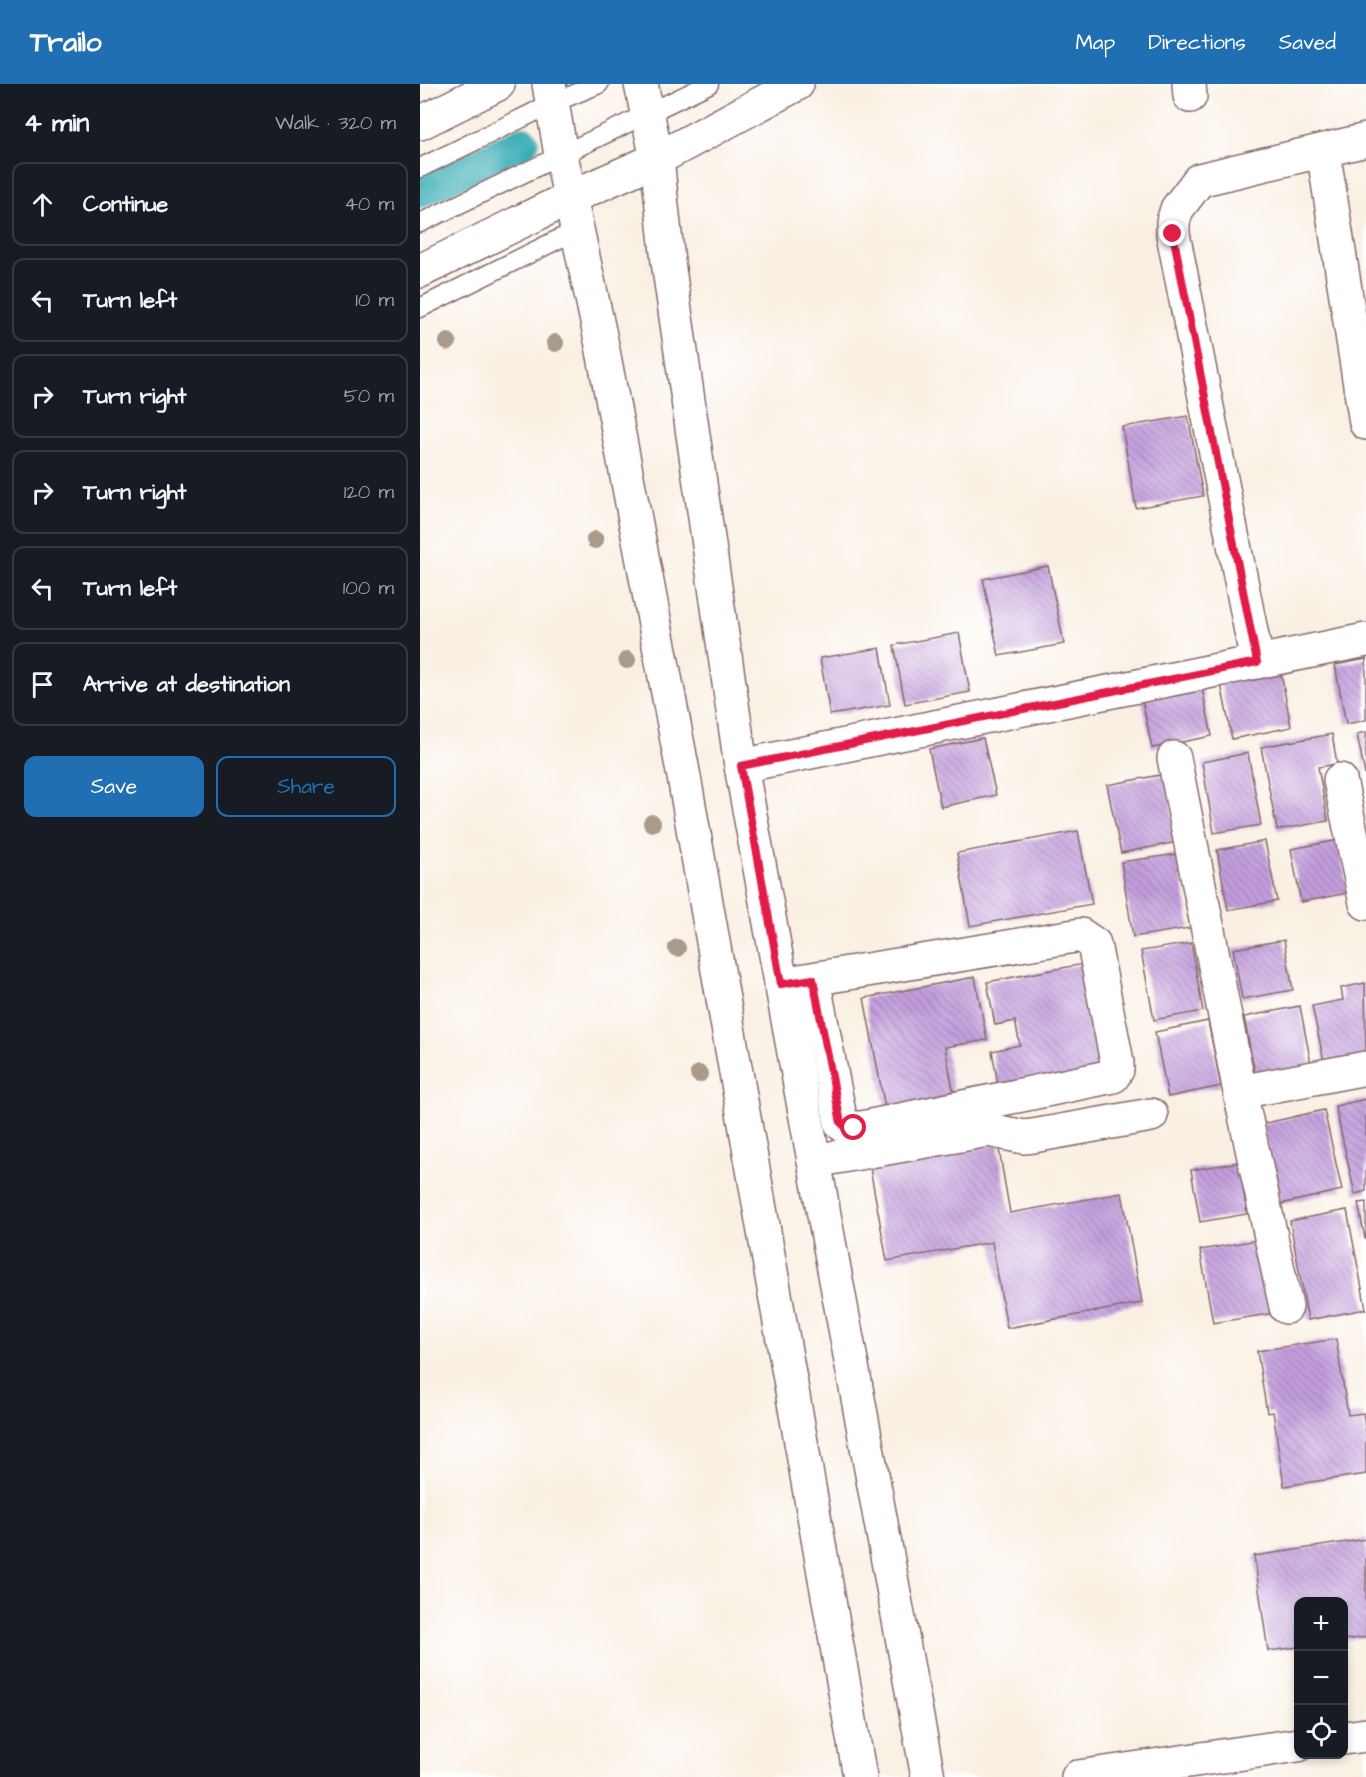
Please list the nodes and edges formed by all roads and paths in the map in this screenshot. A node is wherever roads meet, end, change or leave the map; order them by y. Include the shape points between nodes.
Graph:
1 (498, 84) edge
2 (599, 84) edge
3 (709, 84) edge
4 (797, 84) edge
5 (551, 94) edge
6 (645, 99) edge
7 (420, 123) edge
8 (1366, 140) edge
9 (1323, 150) junction
10 (561, 155) junction
11 (657, 159) junction
12 (420, 168) edge
13 (569, 198) junction
14 (420, 223) edge
15 (577, 230) junction
16 (420, 271) edge
17 (420, 308) edge
18 (1366, 423) edge
19 (1366, 640) edge
20 (1257, 662) junction
21 (1174, 758) dead end
22 (741, 766) junction
23 (1340, 780) dead end
24 (1366, 903) edge
25 (813, 979) junction
26 (781, 984) junction
27 (1366, 1068) edge
28 (1240, 1092) junction
29 (1151, 1115) dead end
30 (814, 1161) junction
31 (1286, 1307) dead end
32 (1366, 1735) edge
33 (1348, 1737) edge
34 (1294, 1746) edge
35 (860, 1777) edge
36 (928, 1777) edge
37 (1078, 1777) edge

1 - 7 street
2 - 5 lane
3 - 6 lane
4 - 11 street
5 - 10 street
5 - 12 lane
6 - 10 lane
6 - 11 street
8 - 9 street
9 - 18 street
9 - 20 street via 1199,180 1177,208 1173,222
10 - 13 street
10 - 14 lane
11 - 13 street
11 - 22 street via 668,262
13 - 15 street
13 - 16 street
15 - 17 lane
15 - 35 street via 681,766
19 - 20 street
20 - 22 street
21 - 28 street
22 - 26 street
23 - 24 street
25 - 25 street via 1081,935 1094,944 1117,1070 1113,1076 847,1128 841,1123
25 - 26 street
26 - 30 street
27 - 28 street
28 - 31 street
29 - 30 street via 1024,1137 988,1130
30 - 36 street
32 - 33 street
34 - 37 street

